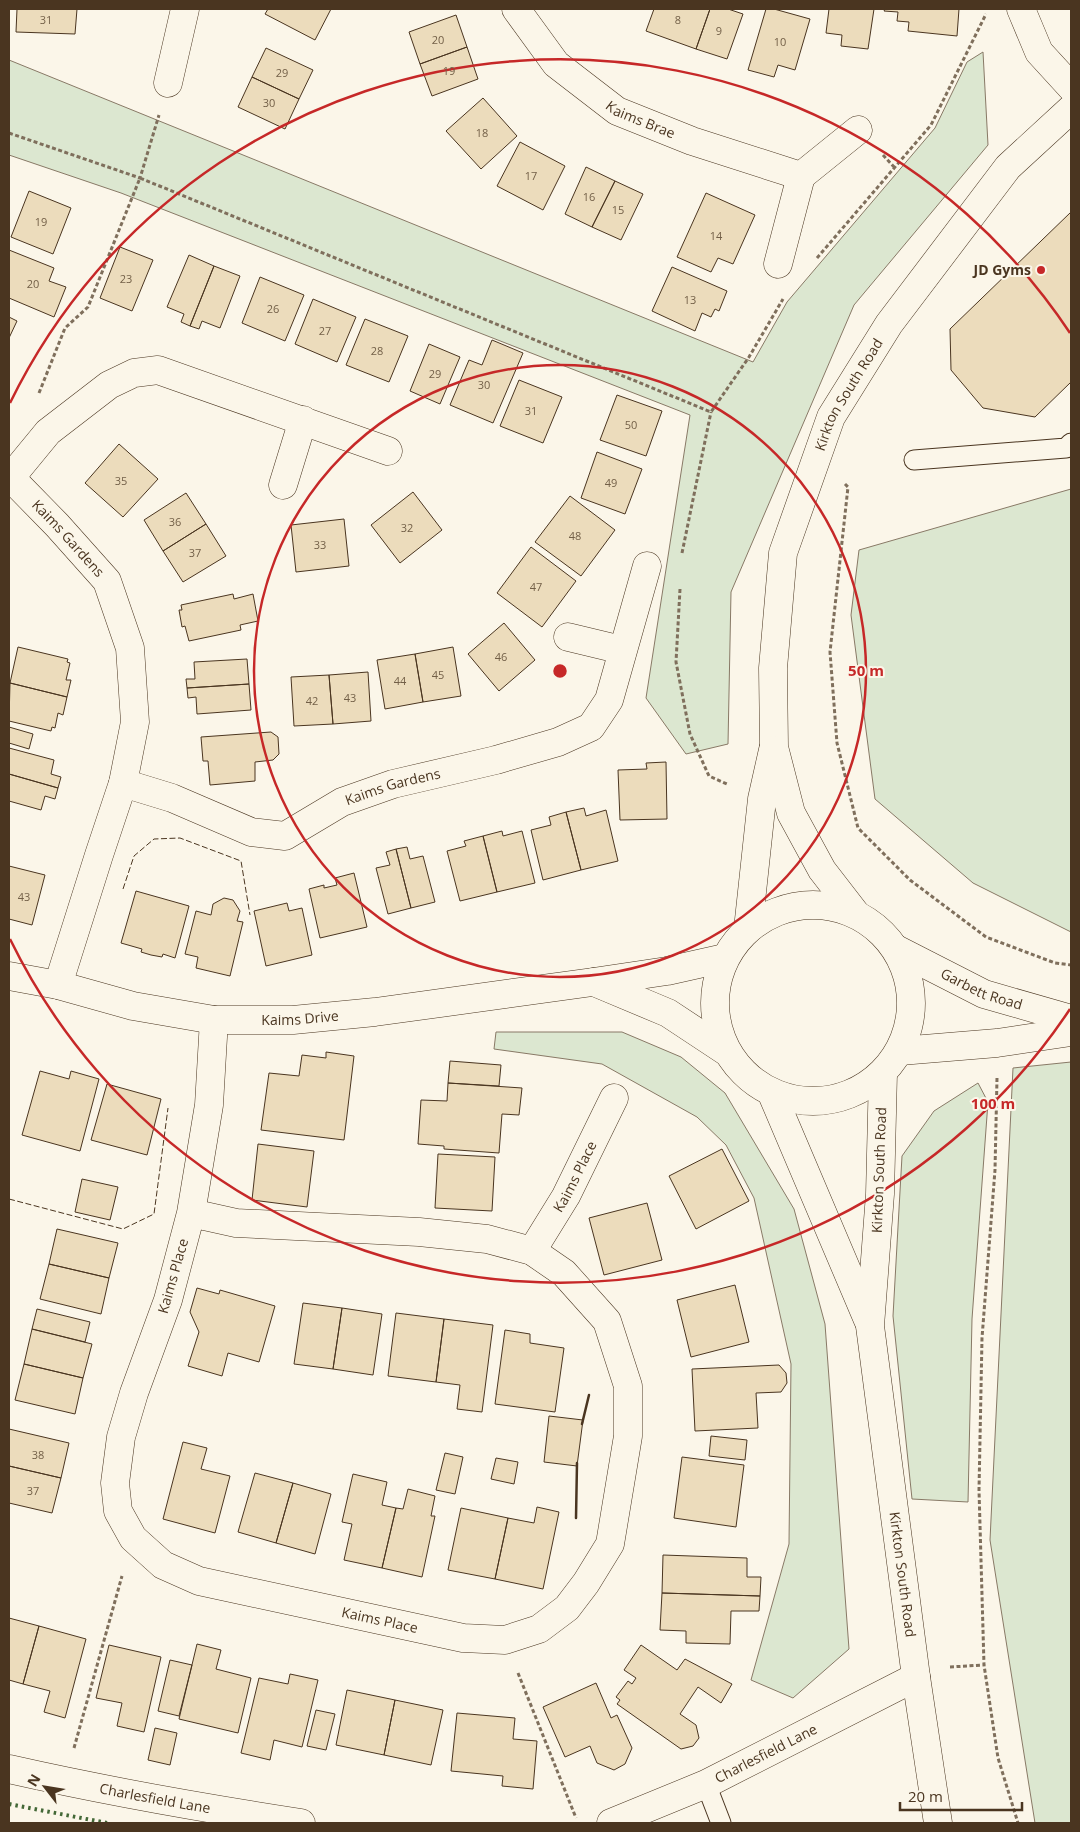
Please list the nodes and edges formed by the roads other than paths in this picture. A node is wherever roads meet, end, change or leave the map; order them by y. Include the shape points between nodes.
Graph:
1 (185, 9) edge
2 (516, 9) edge
3 (1021, 9) edge
4 (168, 83) road end
5 (1071, 87) edge
6 (1071, 109) edge
7 (858, 130) dead end
8 (801, 176) junction
9 (778, 264) dead end
10 (303, 420) junction
11 (1071, 443) edge
12 (388, 451) dead end
13 (914, 460) dead end
14 (10, 477) edge
15 (283, 485) dead end
16 (647, 566) dead end
17 (568, 637) dead end
18 (622, 650) junction
19 (774, 747) junction
20 (123, 783) junction
21 (856, 914) junction
22 (748, 929) junction
23 (896, 949) junction
24 (725, 958) junction
25 (9, 976) edge
26 (593, 982) junction
27 (58, 985) junction
28 (1071, 1019) edge
29 (214, 1020) junction
30 (1071, 1032) edge
31 (900, 1051) junction
32 (727, 1052) junction
33 (883, 1073) junction
34 (772, 1094) junction
35 (614, 1098) dead end
36 (191, 1213) junction
37 (532, 1251) junction
38 (870, 1326) junction
39 (916, 1677) junction
40 (9, 1770) edge
41 (706, 1784) junction
42 (301, 1823) edge
43 (611, 1823) edge
44 (721, 1823) edge
45 (938, 1823) edge

1 - 4 street
2 - 8 street, Kaims Brae via 556,64 617,111 692,141
3 - 5 street via 1039,52
6 - 19 street, Kirkton South Road via 1008,167 890,324 831,417 784,553 773,668
7 - 8 street
8 - 9 street
10 - 12 street, Kaims Gardens
10 - 14 street, Kaims Gardens via 158,370 134,372 109,384 48,432
10 - 15 street
11 - 13 lane via 1066,448
14 - 20 street, Kaims Gardens via 107,581 130,648 135,722
16 - 18 street, Kaims Gardens
17 - 18 street
18 - 20 street, Kaims Gardens via 609,700 591,727 558,742 393,784 342,802 285,836 251,832 172,798
19 - 21 street, Kirkton South Road via 791,812 822,870
19 - 22 street, Kirkton South Road via 762,799
20 - 27 street, Kaims Gardens
21 - 22 street via 837,907 798,905 770,914
21 - 23 street via 882,932
22 - 24 street
23 - 28 street, Garbett Road via 984,994
23 - 31 street via 909,980 912,1006 909,1028
24 - 26 street, Kaims Drive
24 - 32 street via 716,986 714,1010
25 - 27 street, Kaims Drive
26 - 29 street, Kaims Drive via 375,1012 293,1020
26 - 32 street, Kaims Drive via 668,1012
27 - 29 street, Kaims Drive via 133,1006
29 - 36 street, Kaims Place via 209,1105
30 - 31 street via 997,1044
31 - 33 street
32 - 34 street via 744,1074
33 - 34 street via 868,1085 834,1100 798,1101
33 - 38 street, Kirkton South Road via 880,1194
34 - 38 street, Kirkton South Road
35 - 37 street, Kaims Place via 566,1196
36 - 37 street, Kaims Place via 236,1223 419,1232 487,1239
36 - 37 street, Kaims Place via 168,1300 121,1437 114,1482 118,1511 132,1538 163,1565 199,1581 463,1638 505,1640 539,1629 567,1608 610,1544 628,1436 628,1386 607,1321 564,1272
38 - 39 street, Kirkton South Road
39 - 41 street, Charlesfield Lane
39 - 45 street, Kirkton South Road
40 - 42 street, Charlesfield Lane via 192,1806
41 - 43 street, Charlesfield Lane
41 - 44 lane

